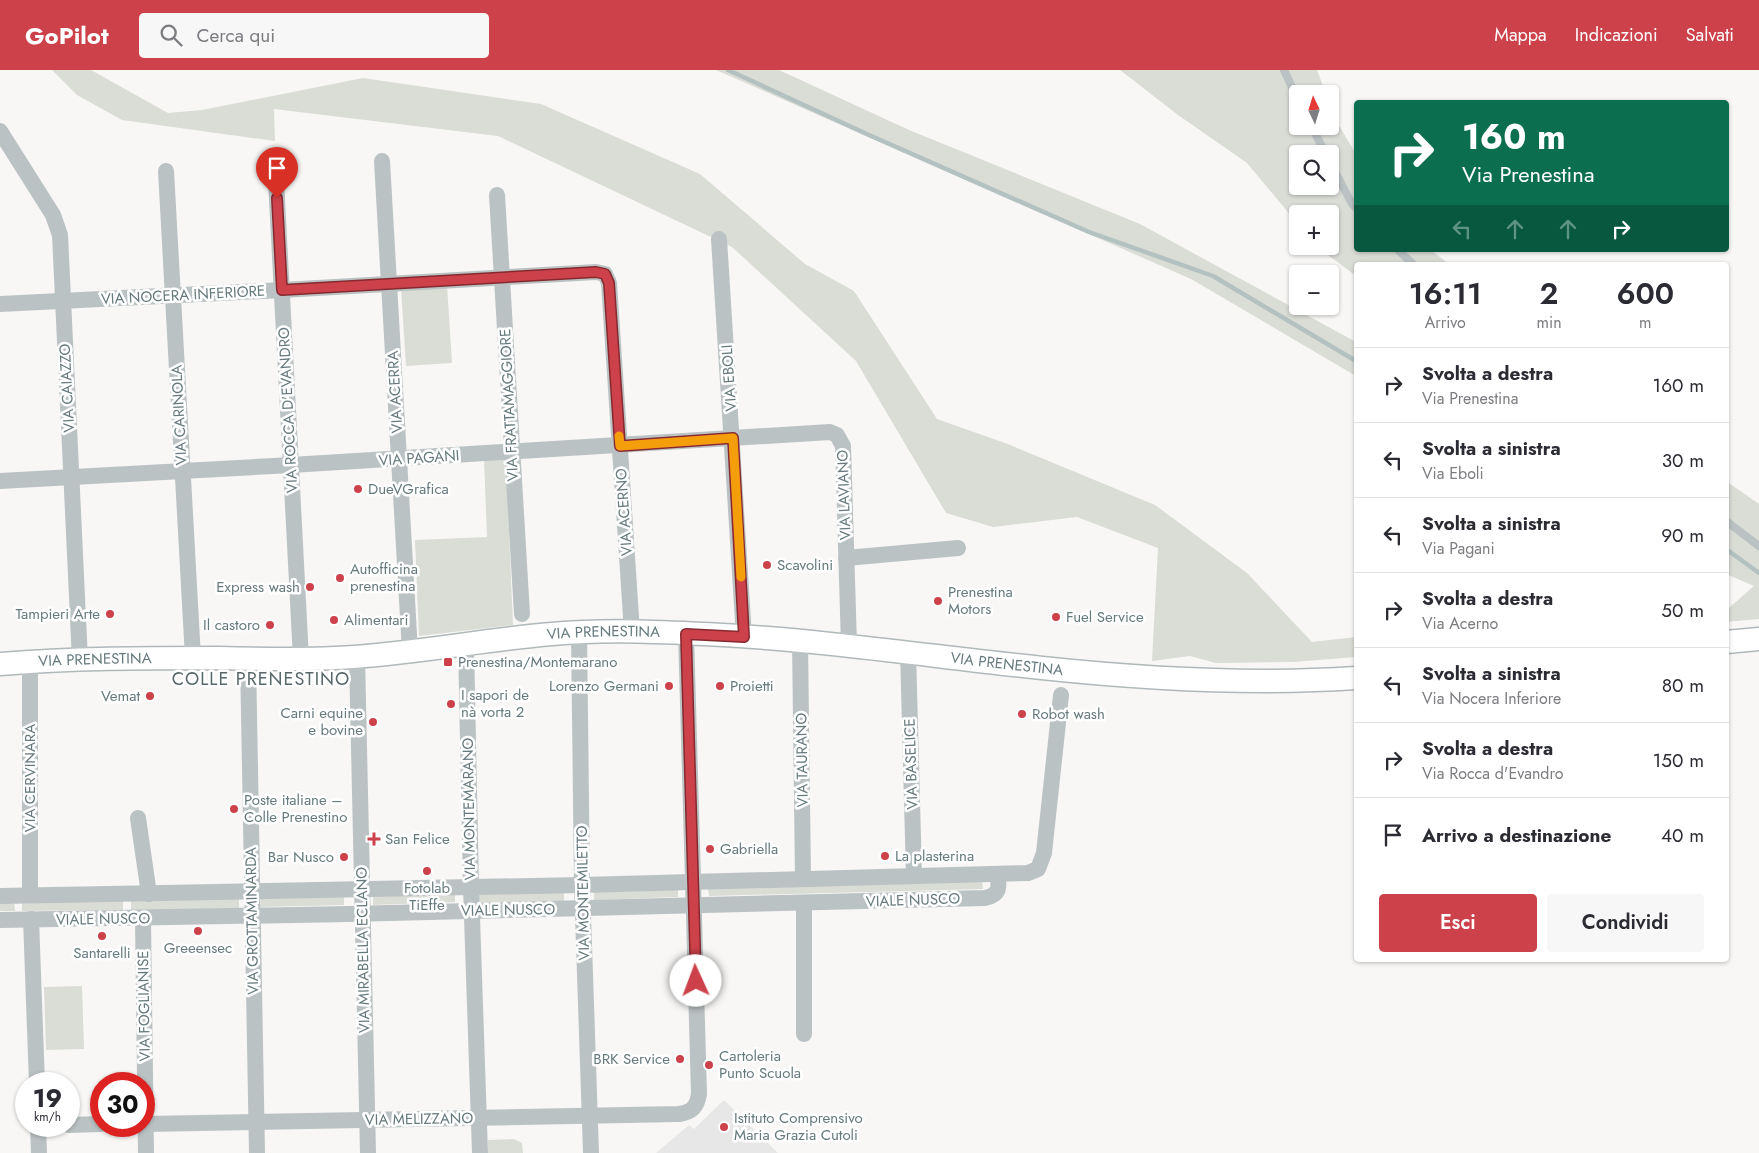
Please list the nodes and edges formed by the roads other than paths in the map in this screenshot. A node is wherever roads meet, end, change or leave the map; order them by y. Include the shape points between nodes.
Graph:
1 (1284, 70) edge
2 (1291, 85) edge
3 (0, 131) edge
4 (275, 161) dead end
5 (382, 161) dead end
6 (166, 171) dead end
7 (1339, 179) edge
8 (497, 196) dead end
9 (1354, 206) edge
10 (719, 239) dead end
11 (1400, 252) edge
12 (1411, 262) edge
13 (605, 274) joint
14 (502, 278) junction
15 (389, 284) junction
16 (282, 290) junction
17 (172, 296) junction
18 (63, 301) junction
19 (0, 304) edge
20 (837, 434) joint
21 (733, 438) junction
22 (620, 446) junction
23 (512, 452) junction
24 (400, 459) junction
25 (291, 465) junction
26 (182, 471) junction
27 (71, 477) junction
28 (0, 480) edge
29 (1729, 523) edge
30 (1759, 546) edge
31 (958, 548) dead end
32 (846, 558) junction
33 (522, 614) dead end
34 (579, 632) junction
35 (632, 632) junction
36 (686, 634) junction
37 (744, 637) junction
38 (1759, 639) edge
39 (800, 641) junction
40 (1729, 642) edge
41 (466, 644) junction
42 (850, 645) junction
43 (410, 652) junction
44 (908, 652) junction
45 (357, 657) junction
46 (193, 658) junction
47 (248, 659) junction
48 (301, 659) junction
49 (80, 661) junction
50 (30, 662) junction
51 (0, 664) edge
52 (1354, 678) edge
53 (1061, 695) dead end
54 (138, 818) dead end
55 (998, 875) junction
56 (914, 876) junction
57 (803, 879) junction
58 (692, 882) junction
59 (582, 886) junction
60 (471, 887) junction
61 (362, 890) junction
62 (252, 892) junction
63 (30, 894) junction
64 (149, 894) junction
65 (0, 896) edge
66 (804, 903) junction
67 (694, 906) junction
68 (583, 908) junction
69 (472, 910) junction
70 (362, 914) junction
71 (252, 916) junction
72 (31, 919) junction
73 (143, 919) junction
74 (0, 920) edge
75 (804, 1034) dead end
76 (37, 1072) edge
77 (144, 1072) edge
78 (589, 1116) junction
79 (479, 1118) junction
80 (368, 1120) junction
81 (256, 1122) junction
82 (155, 1124) edge
83 (38, 1137) edge
84 (145, 1137) edge
85 (38, 1153) edge
86 (146, 1153) edge
87 (257, 1153) edge
88 (368, 1153) edge
89 (480, 1153) edge
90 (591, 1153) edge

1 - 2 lane
3 - 18 street, VIA CAIAZZO via 56,222 61,246
4 - 16 street, VIA ROCCA D'EVANDRO
5 - 15 street, VIA ACERRA
6 - 17 street, VIA CARINOLA
7 - 9 lane
8 - 14 street, VIA FRATTAMAGGIORE
10 - 21 street, VIA EBOLI
11 - 12 lane
13 - 14 street, VIA NOCERA INFERIORE
13 - 22 street, VIA ACERNO via 609,283
14 - 15 street, VIA NOCERA INFERIORE
14 - 23 street, VIA FRATTAMAGGIORE
15 - 16 street, VIA NOCERA INFERIORE
15 - 24 street, VIA ACERRA
16 - 17 street, VIA NOCERA INFERIORE
16 - 25 street, VIA ROCCA D'EVANDRO
17 - 18 street, VIA NOCERA INFERIORE
17 - 26 street, VIA CARINOLA
18 - 19 street, VIA NOCERA INFERIORE
18 - 27 street, VIA CAIAZZO
20 - 21 street, VIA PAGANI
20 - 32 street, VIA LAVIANO via 843,446
21 - 22 street, VIA PAGANI
21 - 37 street, VIA EBOLI
22 - 23 street, VIA PAGANI
22 - 35 street, VIA ACERNO
23 - 24 street, VIA PAGANI
23 - 33 street, VIA FRATTAMAGGIORE
24 - 25 street, VIA PAGANI
24 - 43 street, VIA ACERRA
25 - 26 street, VIA PAGANI
25 - 48 street, VIA ROCCA D'EVANDRO
26 - 27 street, VIA PAGANI
26 - 46 street, VIA CARINOLA
27 - 28 street, VIA PAGANI
27 - 49 street, VIA CAIAZZO
29 - 30 lane
31 - 32 street, VIA LAVIANO
32 - 42 street, VIA LAVIANO
34 - 35 main road, VIA PRENESTINA
34 - 41 main road, VIA PRENESTINA
34 - 59 street, VIA MONTEMILETTO
35 - 36 main road, VIA PRENESTINA
36 - 37 main road, VIA PRENESTINA
36 - 58 street
37 - 39 main road, VIA PRENESTINA
38 - 40 main road
39 - 42 main road, VIA PRENESTINA
39 - 57 street, VIA TAURANO
41 - 43 main road, VIA PRENESTINA
41 - 60 street, VIA MONTEMARANO
42 - 44 main road, VIA PRENESTINA
43 - 45 main road, VIA PRENESTINA
44 - 52 main road, VIA PRENESTINA via 1052,669 1191,679
44 - 56 street, VIA BASELICE
45 - 48 main road, VIA PRENESTINA
45 - 61 street, VIA MIRABELLA ECLANO
46 - 47 main road, VIA PRENESTINA
46 - 49 main road, VIA PRENESTINA
47 - 48 main road, VIA PRENESTINA
47 - 62 street, VIA GROTTAMINARDA
49 - 50 main road, VIA PRENESTINA
50 - 51 main road, VIA PRENESTINA
50 - 63 street, VIA CERVINARA
53 - 55 street, VIALE NUSCO via 1044,853 1038,869
54 - 64 street
55 - 56 street, VIALE NUSCO
55 - 66 street, VIALE NUSCO via 997,892 984,898
56 - 57 street, VIALE NUSCO
57 - 58 street, VIALE NUSCO
58 - 59 street, VIALE NUSCO
58 - 67 street
59 - 60 street, VIALE NUSCO
59 - 68 street, VIA MONTEMILETTO
60 - 61 street, VIALE NUSCO
60 - 69 street, VIA MONTEMARANO
61 - 62 street, VIALE NUSCO
61 - 70 street, VIA MIRABELLA ECLANO
62 - 64 street, VIALE NUSCO
62 - 71 street, VIA GROTTAMINARDA
63 - 64 street, VIALE NUSCO
63 - 65 street, VIALE NUSCO
66 - 67 street, VIALE NUSCO
66 - 75 street
67 - 68 street, VIALE NUSCO
67 - 78 street, VIA MELIZZANO via 697,1104 690,1112 679,1114
68 - 69 street, VIALE NUSCO
68 - 78 street, VIA MONTEMILETTO
69 - 70 street, VIALE NUSCO
69 - 79 street, VIA MONTEMARANO
70 - 71 street, VIALE NUSCO
70 - 80 street, VIA MIRABELLA ECLANO
71 - 73 street, VIALE NUSCO
71 - 81 street, VIA GROTTAMINARDA
72 - 73 street, VIALE NUSCO
72 - 74 street, VIALE NUSCO
72 - 76 street
73 - 77 street, VIA FOGLIANISE
78 - 79 street, VIA MELIZZANO
78 - 90 street, VIA MONTEMILETTO
79 - 80 street, VIA MELIZZANO
79 - 89 street, VIA MONTEMARANO
80 - 81 street, VIA MELIZZANO
80 - 88 street, VIA MIRABELLA ECLANO
81 - 82 street, VIA MELIZZANO
81 - 87 street, VIA GROTTAMINARDA
83 - 85 street
84 - 86 street, VIA FOGLIANISE

